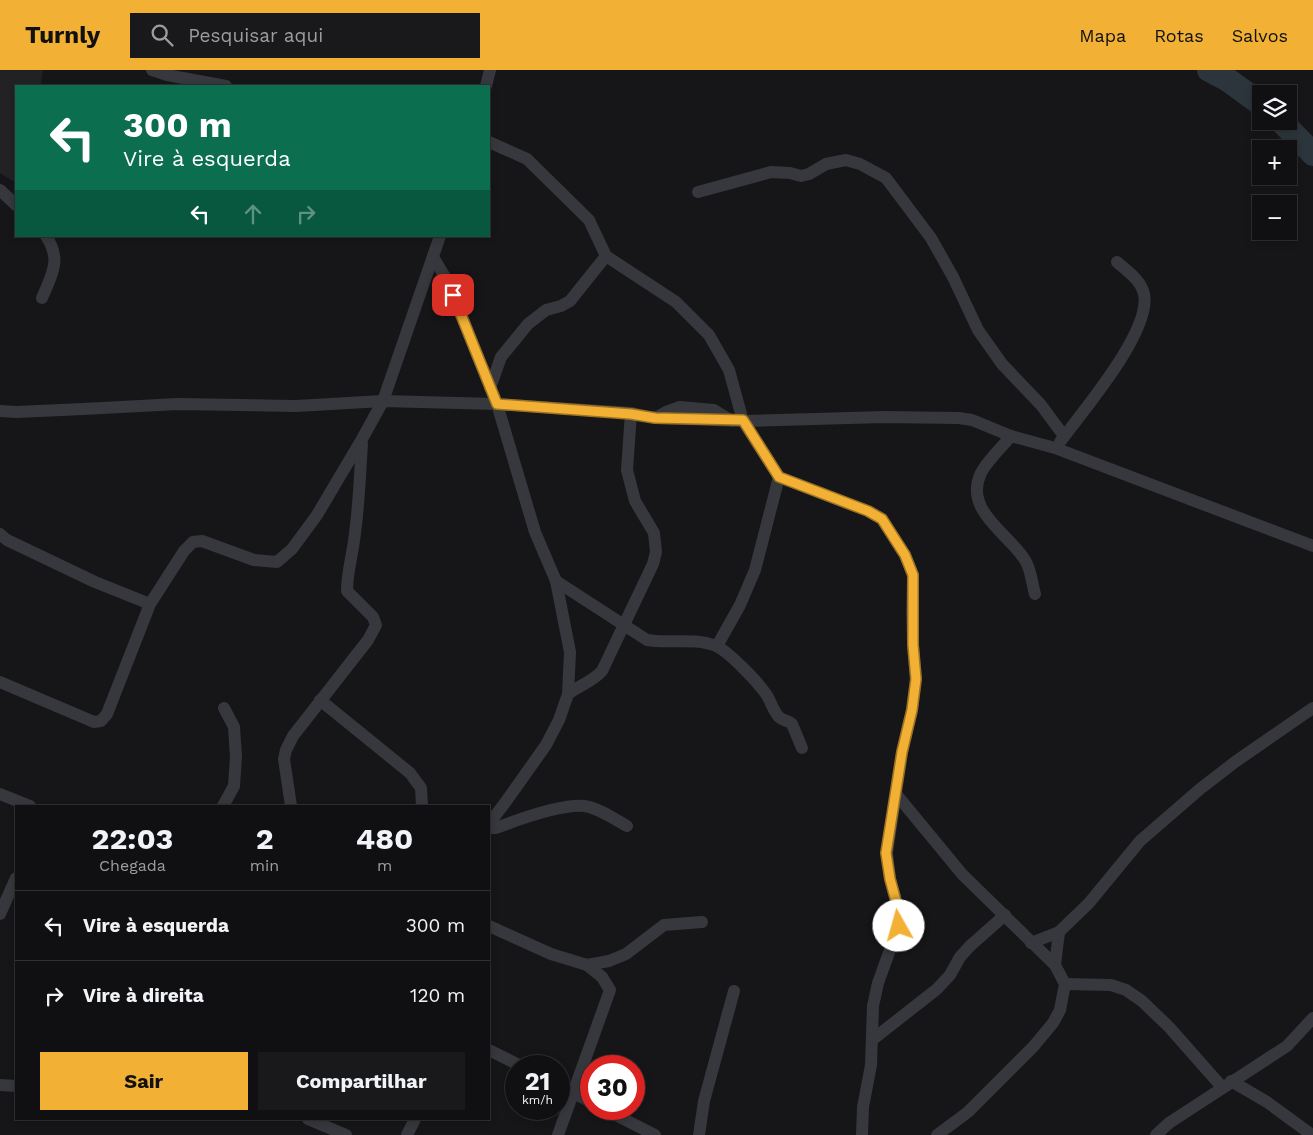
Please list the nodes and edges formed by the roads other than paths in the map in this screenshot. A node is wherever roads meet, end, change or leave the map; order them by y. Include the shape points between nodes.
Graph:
1 (152, 70) edge
2 (490, 70) edge
3 (220, 85) edge
4 (486, 85) edge
5 (490, 142) edge
6 (0, 190) edge
7 (698, 192) dead end
8 (15, 204) edge
9 (46, 237) edge
10 (440, 237) edge
11 (606, 256) junction
12 (433, 257) junction
13 (1117, 262) dead end
14 (42, 298) dead end
15 (501, 358) junction
16 (482, 368) junction
17 (490, 388) junction
18 (383, 401) junction
19 (497, 404) junction
20 (0, 411) edge
21 (631, 414) junction
22 (737, 420) junction
23 (1011, 436) junction
24 (1064, 436) junction
25 (362, 439) junction
26 (1055, 448) junction
27 (779, 477) junction
28 (0, 534) edge
29 (1313, 546) edge
30 (556, 581) junction
31 (1035, 594) dead end
32 (150, 604) junction
33 (623, 625) junction
34 (717, 646) junction
35 (0, 682) edge
36 (568, 694) junction
37 (320, 700) junction
38 (224, 708) dead end
39 (1313, 708) edge
40 (802, 748) dead end
41 (0, 794) edge
42 (896, 794) junction
43 (28, 805) edge
44 (223, 805) edge
45 (292, 805) edge
46 (422, 805) edge
47 (490, 823) edge
48 (627, 826) dead end
49 (490, 828) edge
50 (15, 880) edge
51 (0, 914) edge
52 (1005, 915) junction
53 (702, 922) dead end
54 (490, 926) edge
55 (1059, 932) junction
56 (1031, 943) junction
57 (1055, 965) junction
58 (587, 966) junction
59 (1065, 984) junction
60 (734, 991) dead end
61 (1313, 1018) edge
62 (872, 1040) junction
63 (490, 1050) edge
64 (505, 1058) edge
65 (1227, 1084) junction
66 (0, 1085) edge
67 (15, 1086) edge
68 (570, 1092) edge
69 (573, 1093) junction
70 (580, 1096) edge
71 (310, 1120) edge
72 (414, 1120) edge
73 (626, 1120) edge
74 (346, 1135) edge
75 (407, 1135) edge
76 (558, 1135) edge
77 (655, 1135) edge
78 (699, 1135) edge
79 (862, 1135) edge
80 (937, 1135) edge
81 (1156, 1135) edge
82 (1312, 1135) edge

1 - 3 street via 167,76
2 - 4 street
5 - 11 street via 528,159 589,220
6 - 8 street
7 - 24 street via 771,172 801,176 826,164 846,160 886,178 931,238 978,330 1002,364 1041,405
9 - 14 street via 56,257
10 - 12 street
11 - 15 street via 570,301 536,316
11 - 22 street via 676,302 709,335 729,370
12 - 16 street via 448,282
12 - 18 street
13 - 24 street via 1139,282 1144,294 1144,310 1138,330
15 - 16 street
15 - 17 street
16 - 17 street
17 - 19 street
18 - 19 street
18 - 20 street via 296,406 178,404
18 - 25 street
19 - 21 street
19 - 30 street via 535,532
21 - 22 street via 655,418 680,407 714,410
21 - 33 street via 629,483 635,501 654,534 656,552
22 - 23 street via 959,418
22 - 27 street
23 - 26 street
23 - 31 street via 982,471 977,496 982,512 1026,562
24 - 26 street
25 - 32 street via 318,515 292,549 277,562 254,560 202,541 193,542
25 - 37 street via 356,527 347,592 373,617 376,625 368,640
26 - 29 street
27 - 34 street via 755,570
27 - 42 street via 882,519 905,555 913,575 916,679
28 - 32 street via 95,582
30 - 33 street
30 - 36 street via 570,652
32 - 35 street via 107,714 101,721 94,722
33 - 34 street via 647,640
33 - 36 street via 602,671
34 - 40 street via 754,678 778,717 792,724
36 - 47 street via 546,745
37 - 45 street via 286,750 284,759
37 - 46 street via 410,773 421,788
38 - 44 street via 234,727 236,757 234,786
39 - 55 street via 1228,767 1140,841 1089,903
41 - 43 street
42 - 52 street via 962,874
42 - 62 street via 886,853 899,926 878,983 873,1006
48 - 49 street via 584,806 556,809
50 - 51 street
52 - 56 street
52 - 62 street via 970,946 937,989
53 - 58 street via 664,925 626,954
54 - 58 street
55 - 56 street
55 - 57 street
56 - 57 street
57 - 59 street
58 - 69 street via 602,977 610,990
59 - 65 street via 1111,985 1126,990 1142,1001
59 - 80 street via 1060,1010 1038,1041 968,1112
60 - 78 street via 704,1101
61 - 65 street via 1287,1046
62 - 79 street
63 - 64 street
65 - 81 street via 1168,1123
65 - 82 street via 1267,1102
66 - 67 street
68 - 69 street
69 - 70 street
69 - 76 street
71 - 74 street
72 - 75 street
73 - 77 street

